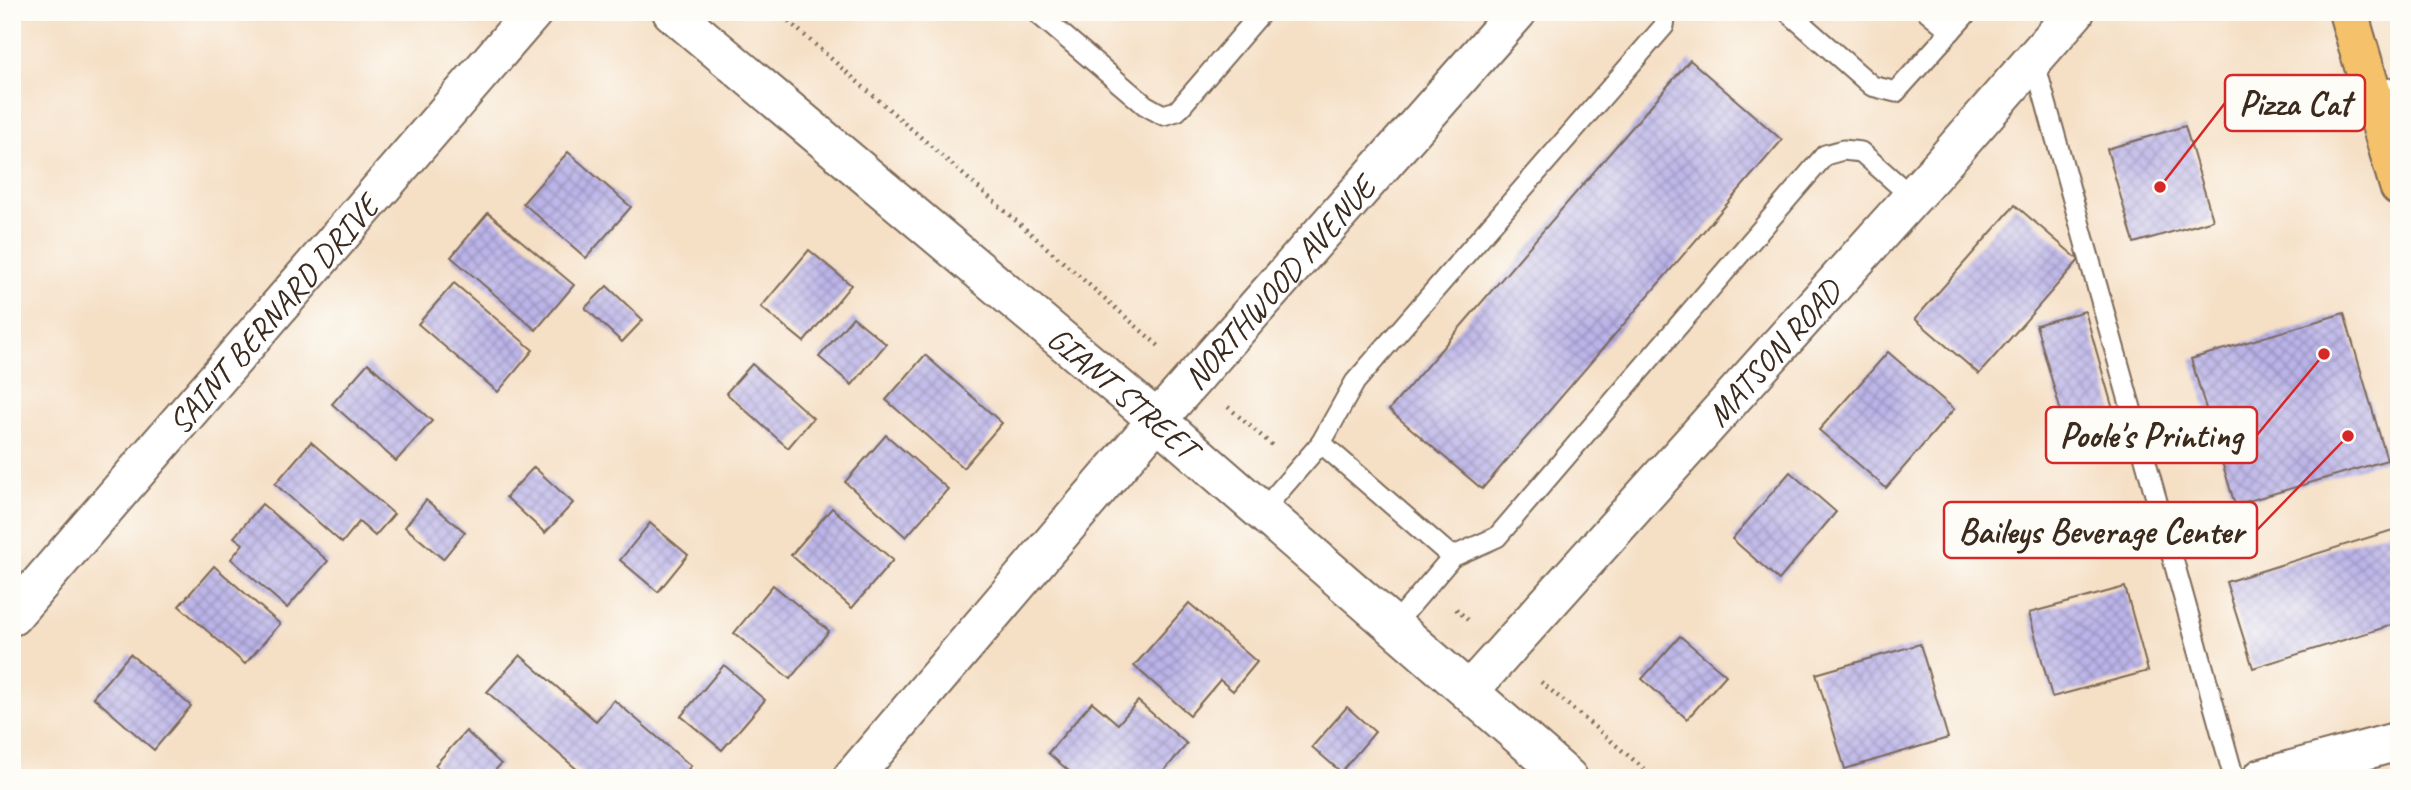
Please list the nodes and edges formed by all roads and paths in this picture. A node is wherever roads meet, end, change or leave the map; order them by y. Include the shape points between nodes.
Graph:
1 (533, 12) edge
2 (672, 12) edge
3 (778, 12) edge
4 (1036, 12) edge
5 (1262, 12) edge
6 (1517, 12) edge
7 (1666, 12) edge
8 (1788, 12) edge
9 (1928, 12) edge
10 (1968, 12) edge
11 (2075, 12) edge
12 (2347, 12) edge
13 (1951, 31) junction
14 (2034, 60) junction
15 (2385, 90) edge
16 (2399, 186) edge
17 (1912, 197) junction
18 (1160, 348) dead end
19 (1157, 419) junction
20 (1321, 443) junction
21 (1262, 512) junction
22 (1452, 557) junction
23 (12, 616) edge
24 (1394, 625) junction
25 (1541, 682) dead end
26 (1469, 691) junction
27 (2399, 741) edge
28 (852, 778) edge
29 (1568, 778) edge
30 (1655, 778) edge
31 (2234, 778) edge
32 (2262, 778) edge

1 - 23 street, SAINT BERNARD DRIVE
2 - 19 street, GIANT STREET
3 - 18 path
4 - 5 lane via 1145,105 1163,115 1177,111
6 - 19 street, NORTHWOOD AVENUE
7 - 20 lane via 1664,26 1355,382
8 - 13 lane via 1872,86 1896,92
9 - 13 lane
10 - 13 lane
11 - 14 street, MATSON ROAD
12 - 15 main road
14 - 17 street, MATSON ROAD
14 - 31 lane
15 - 16 main road
17 - 22 lane via 1861,152 1843,149 1825,155 1497,537
17 - 26 street, MATSON ROAD
19 - 21 street, GIANT STREET
19 - 28 street, NORTHWOOD AVENUE
20 - 21 lane
20 - 22 lane
21 - 24 street, GIANT STREET
22 - 24 lane
24 - 26 street, GIANT STREET
25 - 30 path
26 - 29 street, GIANT STREET
27 - 32 street

